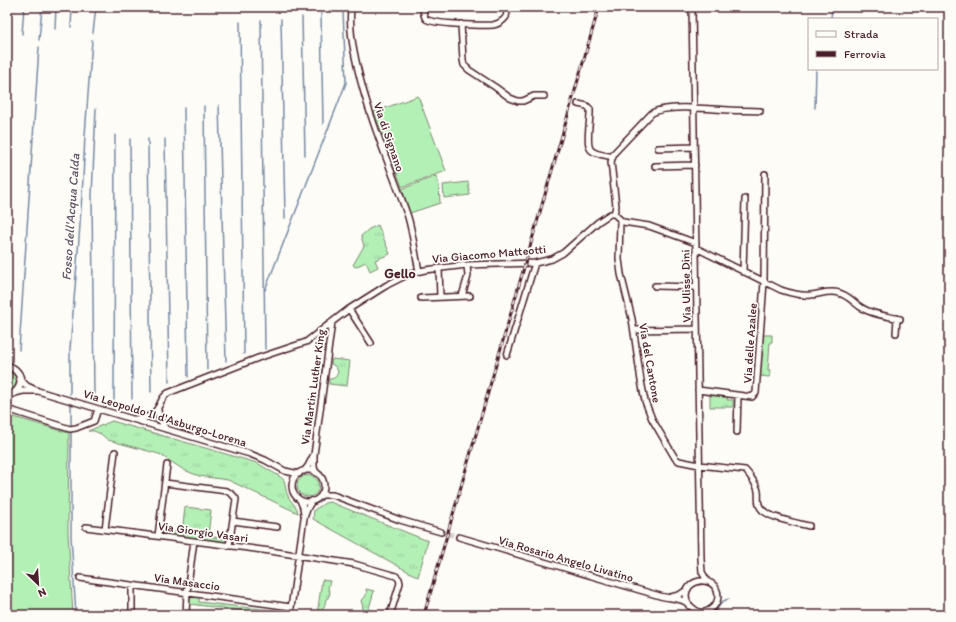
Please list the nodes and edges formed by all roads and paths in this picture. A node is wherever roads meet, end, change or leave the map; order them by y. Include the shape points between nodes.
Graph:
1 (351, 7) edge
2 (423, 7) edge
3 (508, 7) edge
4 (692, 7) edge
5 (461, 24) junction
6 (544, 96) dead end
7 (578, 104) dead end
8 (694, 108) junction
9 (760, 110) dead end
10 (694, 147) junction
11 (658, 148) dead end
12 (613, 157) junction
13 (695, 165) junction
14 (655, 166) dead end
15 (765, 174) dead end
16 (745, 199) dead end
17 (614, 214) junction
18 (620, 220) junction
19 (696, 245) junction
20 (535, 263) junction
21 (467, 266) junction
22 (439, 268) junction
23 (419, 271) junction
24 (743, 272) junction
25 (764, 282) junction
26 (655, 286) dead end
27 (696, 287) junction
28 (462, 296) junction
29 (470, 296) dead end
30 (440, 297) junction
31 (421, 298) dead end
32 (349, 309) junction
33 (332, 322) junction
34 (697, 329) junction
35 (634, 330) junction
36 (896, 333) dead end
37 (371, 343) dead end
38 (507, 355) dead end
39 (7, 366) edge
40 (20, 379) junction
41 (698, 390) junction
42 (38, 391) junction
43 (15, 393) junction
44 (7, 396) edge
45 (738, 396) junction
46 (7, 409) edge
47 (98, 409) junction
48 (158, 409) junction
49 (134, 419) junction
50 (166, 429) junction
51 (737, 432) dead end
52 (115, 452) dead end
53 (314, 455) junction
54 (167, 465) dead end
55 (699, 465) junction
56 (285, 471) junction
57 (301, 472) junction
58 (316, 473) junction
59 (165, 482) junction
60 (293, 483) junction
61 (324, 486) junction
62 (321, 495) junction
63 (333, 495) junction
64 (300, 500) junction
65 (312, 501) junction
66 (304, 518) junction
67 (233, 521) junction
68 (809, 526) dead end
69 (86, 527) dead end
70 (277, 527) dead end
71 (105, 529) junction
72 (441, 532) tunnel mouth
73 (158, 536) junction
74 (459, 538) tunnel mouth
75 (194, 541) junction
76 (229, 546) junction
77 (299, 556) junction
78 (701, 564) junction
79 (80, 578) dead end
80 (707, 581) junction
81 (696, 582) junction
82 (132, 585) junction
83 (688, 589) junction
84 (187, 592) junction
85 (668, 598) junction
86 (291, 606) junction
87 (689, 606) junction
88 (709, 610) junction
89 (698, 613) edge
90 (132, 615) edge
91 (186, 615) edge
92 (290, 615) edge
93 (390, 615) edge
94 (705, 615) edge

1 - 23 street, Via di Signano via 351,35 361,84 408,217
2 - 5 street via 425,17 429,20
3 - 5 street via 506,18 496,24
4 - 8 street, Via Ulisse Dini
5 - 6 street via 463,60 469,70 518,101
7 - 12 street via 590,109 590,148 597,153
8 - 9 street
8 - 10 street, Via Ulisse Dini
8 - 12 street via 659,110 652,113
10 - 11 street
10 - 13 street, Via Ulisse Dini
12 - 17 street via 611,162 616,206
13 - 14 street
13 - 19 street, Via Ulisse Dini
15 - 25 street, Via delle Azalee
16 - 24 street
17 - 18 street
17 - 20 street, Via Giacomo Matteotti via 598,222 555,258
18 - 19 street via 649,226
18 - 35 street, Via del Cantone via 619,263
19 - 24 street
19 - 27 street, Via Ulisse Dini
20 - 21 street, Via Giacomo Matteotti
20 - 38 street
21 - 22 street, Via Giacomo Matteotti
21 - 28 street via 468,276
22 - 23 street, Via Giacomo Matteotti
22 - 30 street
23 - 32 street, Via Giacomo Matteotti via 398,279
24 - 25 street
25 - 36 street via 789,292 811,295 840,293 869,311 899,318
25 - 45 street, Via delle Azalee via 756,393 752,397
26 - 27 street
27 - 34 street, Via Ulisse Dini
28 - 29 street
28 - 30 street
30 - 31 street
32 - 33 street, Via Giacomo Matteotti
32 - 37 street
33 - 48 street, Via Giacomo Matteotti via 306,342 168,393 162,398
33 - 53 street, Via Martin Luther King
34 - 35 street
34 - 41 street, Via Ulisse Dini
35 - 55 street, Via del Cantone via 641,381 652,419 675,458
39 - 40 main road via 16,370
40 - 42 street
40 - 43 main road
41 - 45 street, Via delle Azalee
41 - 55 street, Via Ulisse Dini
42 - 43 street
42 - 47 street, Via Leopoldo II d'Asburgo-Lorena
43 - 44 main road
45 - 51 street
46 - 47 street via 72,429 94,421
47 - 49 street, Via Leopoldo II d'Asburgo-Lorena
48 - 49 street, Via Giacomo Matteotti via 146,418
48 - 50 street via 159,418
49 - 50 street, Via Leopoldo II d'Asburgo-Lorena
50 - 56 street, Via Leopoldo II d'Asburgo-Lorena via 250,454
52 - 71 street
53 - 57 street
53 - 58 street
54 - 59 street
55 - 68 street, Via del Cantone via 745,470 758,491 761,509 779,519
55 - 78 street, Via Ulisse Dini
56 - 57 street, Via Leopoldo II d'Asburgo-Lorena
56 - 60 street, Via Leopoldo II d'Asburgo-Lorena
57 - 58 street
57 - 60 street
58 - 61 street via 322,478
59 - 67 street via 227,491 236,499
59 - 73 street
60 - 64 street via 294,493
61 - 62 street
61 - 63 street
62 - 63 street
62 - 65 street
63 - 72 street
64 - 65 street
64 - 66 street
65 - 66 street
66 - 77 street
67 - 70 street
67 - 76 street
69 - 71 street, Via Giorgio Vasari
71 - 73 street, Via Giorgio Vasari
73 - 75 street, Via Giorgio Vasari
74 - 85 street, Via Rosario Angelo Livatino
75 - 76 street, Via Giorgio Vasari
75 - 84 street
76 - 77 street, Via Giorgio Vasari
77 - 86 street
77 - 93 street, Via Giorgio Vasari via 354,564 398,577 400,583
78 - 80 street
78 - 81 street
79 - 82 street, Via Masaccio
80 - 81 street
80 - 88 street via 718,593 714,607
81 - 83 street
82 - 84 street, Via Masaccio
82 - 90 street
83 - 85 street
83 - 87 street via 686,598
84 - 86 street, Via Masaccio
84 - 91 street
85 - 87 street, Via Rosario Angelo Livatino via 684,601
86 - 92 street
87 - 89 street
88 - 89 street
88 - 94 street

